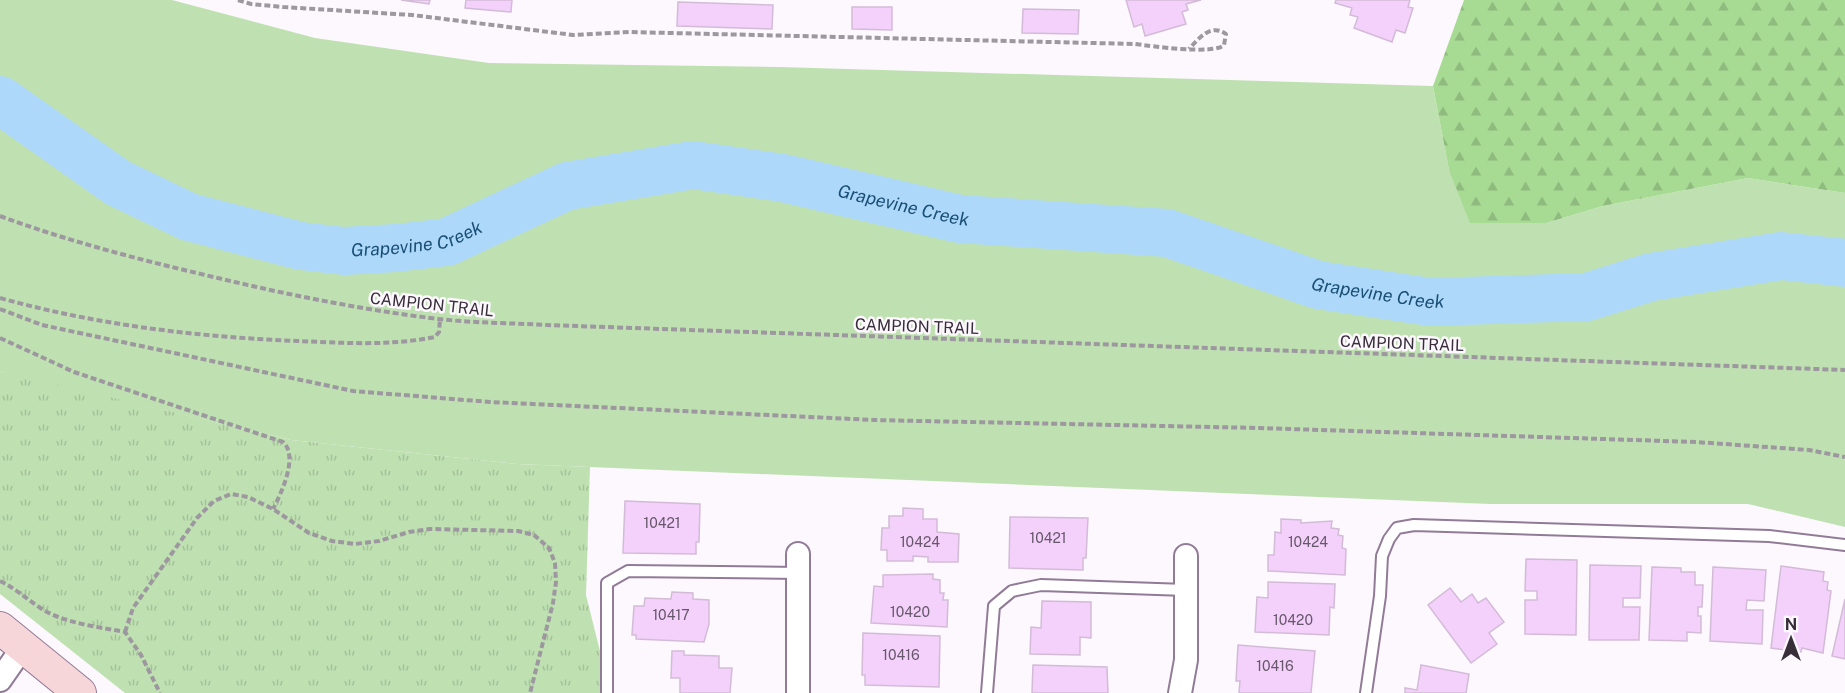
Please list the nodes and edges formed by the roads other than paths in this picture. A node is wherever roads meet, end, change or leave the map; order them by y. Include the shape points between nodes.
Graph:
1 (1845, 545) edge
2 (1186, 556) dead end
3 (799, 564) joint
4 (1186, 590) junction
5 (11, 638) edge
6 (0, 680) edge
7 (80, 693) edge
8 (607, 693) edge
9 (798, 693) edge
10 (987, 693) edge
11 (1180, 693) edge
12 (1366, 693) edge

1 - 12 lane via 1769,536 1414,525 1397,528 1382,556
2 - 4 street
3 - 8 lane via 628,571 606,583
3 - 9 street
4 - 10 lane via 1041,585 1012,591 994,606
4 - 11 street via 1186,660
5 - 6 street
5 - 7 street

